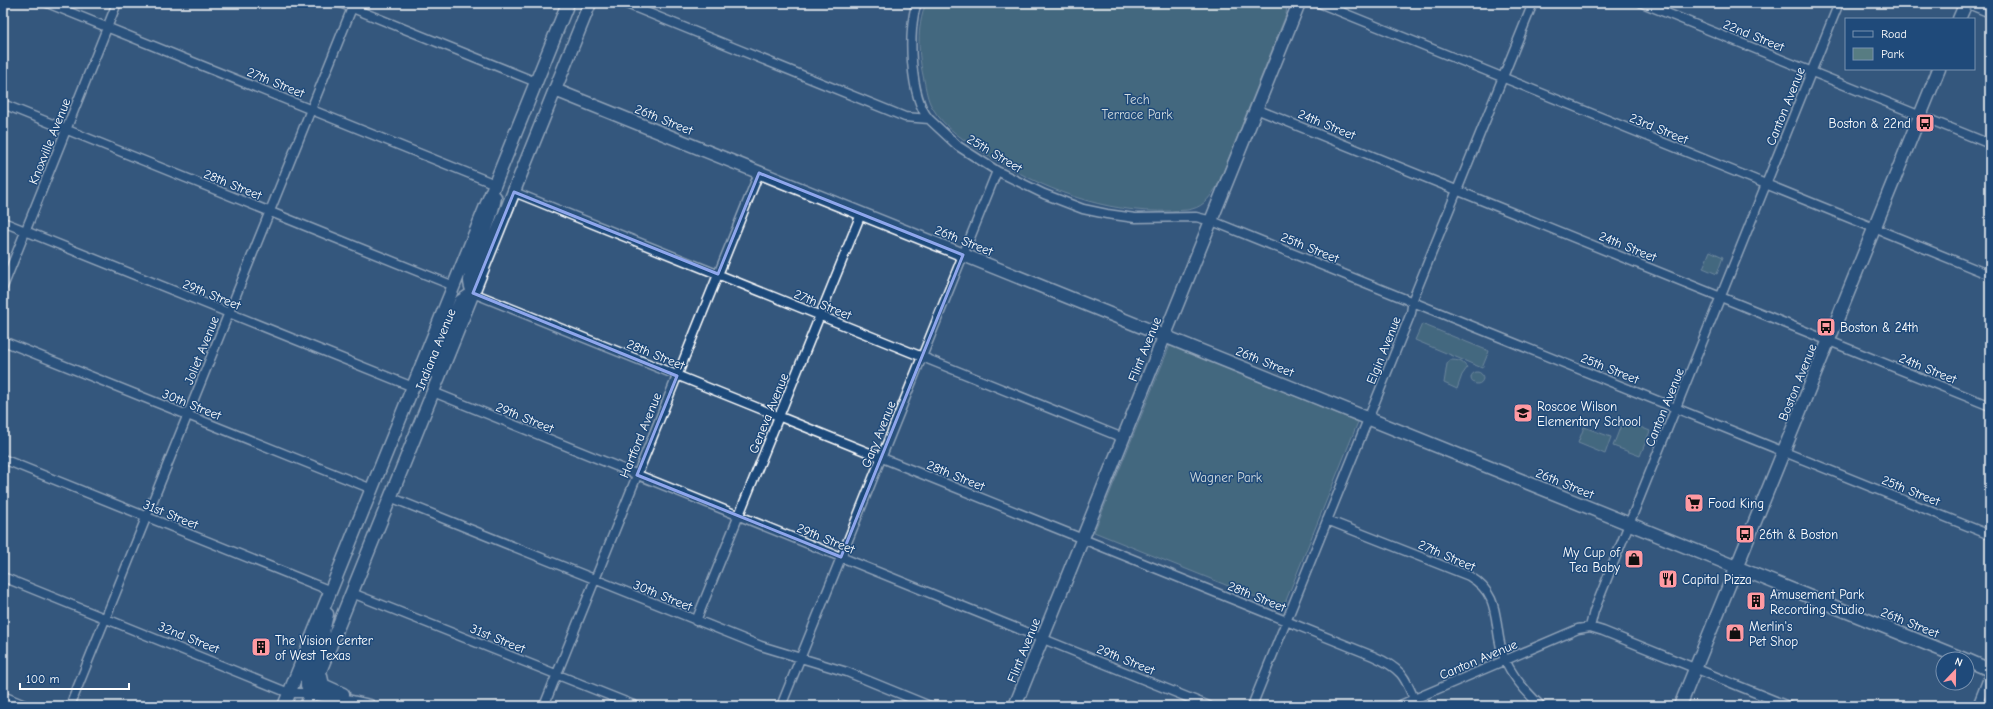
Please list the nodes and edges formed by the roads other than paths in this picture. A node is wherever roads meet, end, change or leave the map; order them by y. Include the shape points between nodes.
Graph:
1 (47, 3) edge
2 (117, 3) edge
3 (340, 3) edge
4 (568, 3) edge
5 (590, 3) edge
6 (624, 3) edge
7 (1299, 3) edge
8 (1318, 3) edge
9 (1533, 3) edge
10 (1642, 3) edge
11 (1839, 3) edge
12 (1966, 3) edge
13 (914, 4) edge
14 (353, 6) edge
15 (1990, 13) edge
16 (1959, 18) edge
17 (108, 27) junction
18 (1939, 70) edge
19 (1812, 72) junction
20 (1503, 78) junction
21 (536, 82) junction
22 (555, 90) junction
23 (3, 104) edge
24 (1256, 108) junction
25 (311, 110) junction
26 (1920, 115) junction
27 (929, 119) junction
28 (67, 130) junction
29 (1990, 144) edge
30 (997, 171) junction
31 (760, 172) junction
32 (495, 184) junction
33 (1766, 184) junction
34 (1457, 190) junction
35 (514, 192) junction
36 (270, 212) junction
37 (861, 214) junction
38 (1212, 221) junction
39 (3, 222) edge
40 (1875, 228) junction
41 (26, 231) junction
42 (963, 255) junction
43 (718, 274) junction
44 (1990, 275) edge
45 (454, 286) junction
46 (3, 287) edge
47 (473, 293) junction
48 (1721, 297) junction
49 (1413, 302) junction
50 (229, 313) junction
51 (820, 316) junction
52 (1165, 336) junction
53 (1828, 340) junction
54 (3, 341) edge
55 (922, 357) junction
56 (677, 376) junction
57 (413, 387) junction
58 (433, 392) junction
59 (1990, 406) edge
60 (1676, 408) junction
61 (188, 415) junction
62 (779, 417) junction
63 (1369, 419) junction
64 (1123, 438) junction
65 (1784, 451) junction
66 (881, 458) junction
67 (3, 459) edge
68 (637, 475) junction
69 (372, 489) junction
70 (390, 497) junction
71 (739, 516) junction
72 (146, 517) junction
73 (1327, 520) junction
74 (1630, 524) junction
75 (1990, 535) edge
76 (1083, 539) junction
77 (841, 557) junction
78 (1737, 568) junction
79 (3, 577) edge
80 (595, 580) junction
81 (330, 591) junction
82 (352, 593) junction
83 (105, 619) junction
84 (696, 621) junction
85 (1286, 621) junction
86 (1590, 627) junction
87 (1042, 639) junction
88 (1944, 651) edge
89 (800, 658) junction
90 (1506, 660) junction
91 (1975, 663) edge
92 (1696, 669) junction
93 (1990, 670) edge
94 (320, 672) junction
95 (1990, 673) edge
96 (557, 674) junction
97 (289, 693) junction
98 (311, 693) junction
99 (3, 696) edge
100 (1416, 702) edge
101 (27, 706) edge
102 (70, 706) edge
103 (284, 706) edge
104 (294, 706) edge
105 (306, 706) edge
106 (370, 706) edge
107 (544, 706) edge
108 (636, 706) edge
109 (781, 706) edge
110 (930, 706) edge
111 (1015, 706) edge
112 (1209, 706) edge
113 (1252, 706) edge
114 (1398, 706) edge
115 (1541, 706) edge
116 (1680, 706) edge
117 (1788, 706) edge
118 (1977, 706) edge

1 - 17 street, 27th Street
2 - 17 street, Knoxville Avenue
3 - 14 street
4 - 21 street, Indiana Avenue
5 - 22 street, Indiana Avenue
6 - 27 street via 905,116
7 - 24 street, Flint Avenue
8 - 20 street, 23rd Street
9 - 20 street, Elgin Avenue
10 - 19 street, 22nd Street
11 - 19 street, Canton Avenue
12 - 15 street
12 - 16 street
13 - 27 street via 910,32 912,64 919,99
14 - 21 street
14 - 25 street, Joliet Avenue
17 - 25 street, 27th Street
17 - 28 street, Knoxville Avenue
18 - 26 street, Boston Avenue
19 - 26 street, 22nd Street
19 - 33 street, Canton Avenue
20 - 33 street, 23rd Street
20 - 34 street, Elgin Avenue
21 - 32 street, Indiana Avenue
22 - 31 street, 26th Street
22 - 35 street, Indiana Avenue
23 - 28 street, 28th Street
24 - 34 street, 24th Street
24 - 38 street, Flint Avenue
25 - 32 street, 27th Street
25 - 36 street, Joliet Avenue
26 - 29 street, 22nd Street
26 - 40 street, Boston Avenue
27 - 30 street, 25th Street via 958,146
28 - 36 street, 28th Street
28 - 41 street, Knoxville Avenue
30 - 38 street, 25th Street via 1044,194 1083,209 1135,218 1196,217
30 - 42 street, Gary Avenue
31 - 37 street, 26th Street
31 - 43 street, Hartford Avenue
32 - 45 street, Indiana Avenue
32 - 47 street via 491,218 471,277
33 - 40 street, 23rd Street
33 - 48 street, Canton Avenue
34 - 48 street, 24th Street
34 - 49 street, Elgin Avenue
35 - 43 street, 27th Street
35 - 47 street, Indiana Avenue
36 - 45 street, 28th Street
36 - 50 street, Joliet Avenue
37 - 42 street, 26th Street
37 - 51 street, Geneva Avenue
38 - 49 street, 25th Street
38 - 52 street, Flint Avenue
39 - 41 street, 29th Street
40 - 44 street, 23rd Street
40 - 53 street, Boston Avenue
41 - 46 street, Knoxville Avenue
41 - 50 street, 29th Street
42 - 52 street, 26th Street
42 - 55 street, Gary Avenue
43 - 51 street, 27th Street
43 - 56 street, Hartford Avenue
45 - 57 street, Indiana Avenue
47 - 56 street, 28th Street
47 - 57 street via 460,301 428,372
47 - 58 street, Indiana Avenue
48 - 53 street, 24th Street
48 - 60 street, Canton Avenue
49 - 60 street, 25th Street
49 - 63 street, Elgin Avenue
50 - 57 street, 29th Street
50 - 61 street, Joliet Avenue
51 - 55 street, 27th Street
51 - 62 street, Geneva Avenue
52 - 63 street, 26th Street
52 - 64 street, Flint Avenue
53 - 59 street, 24th Street
53 - 65 street, Boston Avenue
54 - 61 street, 30th Street
55 - 64 street, 27th Street
55 - 66 street, Gary Avenue
56 - 62 street, 28th Street
56 - 68 street, Hartford Avenue
57 - 69 street, Indiana Avenue
58 - 68 street, 29th Street
58 - 70 street, Indiana Avenue
60 - 65 street, 25th Street
60 - 74 street, Canton Avenue
61 - 69 street, 30th Street
61 - 72 street, Joliet Avenue
62 - 66 street, 28th Street
62 - 71 street, Geneva Avenue
63 - 73 street, Elgin Avenue
63 - 74 street, 26th Street
64 - 76 street, Flint Avenue
65 - 75 street, 25th Street
65 - 78 street, Boston Avenue
66 - 76 street, 28th Street
66 - 77 street, Gary Avenue
67 - 72 street, 31st Street
68 - 71 street, 29th Street
68 - 80 street, Hartford Avenue
69 - 81 street, Indiana Avenue
70 - 80 street, 30th Street
70 - 82 street, Indiana Avenue
71 - 77 street, 29th Street
71 - 84 street, Geneva Avenue
72 - 81 street, 31st Street
72 - 83 street, Joliet Avenue
73 - 85 street, Elgin Avenue
73 - 90 street, 27th Street via 1479,582 1492,598 1500,644
74 - 78 street, 26th Street
74 - 86 street, Canton Avenue via 1594,611
76 - 85 street, 28th Street
76 - 87 street, Flint Avenue
77 - 87 street, 29th Street
77 - 89 street, Gary Avenue
78 - 88 street, 26th Street
78 - 92 street, Boston Avenue
79 - 83 street, 32nd Street
80 - 84 street, 30th Street
80 - 96 street, Hartford Avenue
81 - 97 street, Indiana Avenue
81 - 98 street via 324,632 306,681
82 - 94 street, Indiana Avenue
82 - 96 street, 31st Street
83 - 97 street, 32nd Street
83 - 102 street, Joliet Avenue
84 - 89 street, 30th Street
85 - 100 street, 28th Street via 1389,663 1400,671
85 - 113 street, Elgin Avenue
86 - 90 street, Canton Avenue via 1578,629
86 - 92 street
87 - 111 street, Flint Avenue
87 - 112 street, 29th Street
89 - 109 street, Gary Avenue
89 - 110 street, 30th Street via 847,672
90 - 100 street, Canton Avenue
90 - 115 street via 1517,679
91 - 93 street
92 - 116 street, Boston Avenue
92 - 117 street
94 - 98 street, Indiana Avenue
94 - 106 street via 323,685
95 - 118 street
96 - 107 street, Hartford Avenue
96 - 108 street, 31st Street
97 - 98 street, 32nd Street
97 - 103 street, Indiana Avenue
97 - 104 street
98 - 105 street, Indiana Avenue
98 - 106 street, 32nd Street
99 - 101 street
100 - 114 street, Canton Avenue

